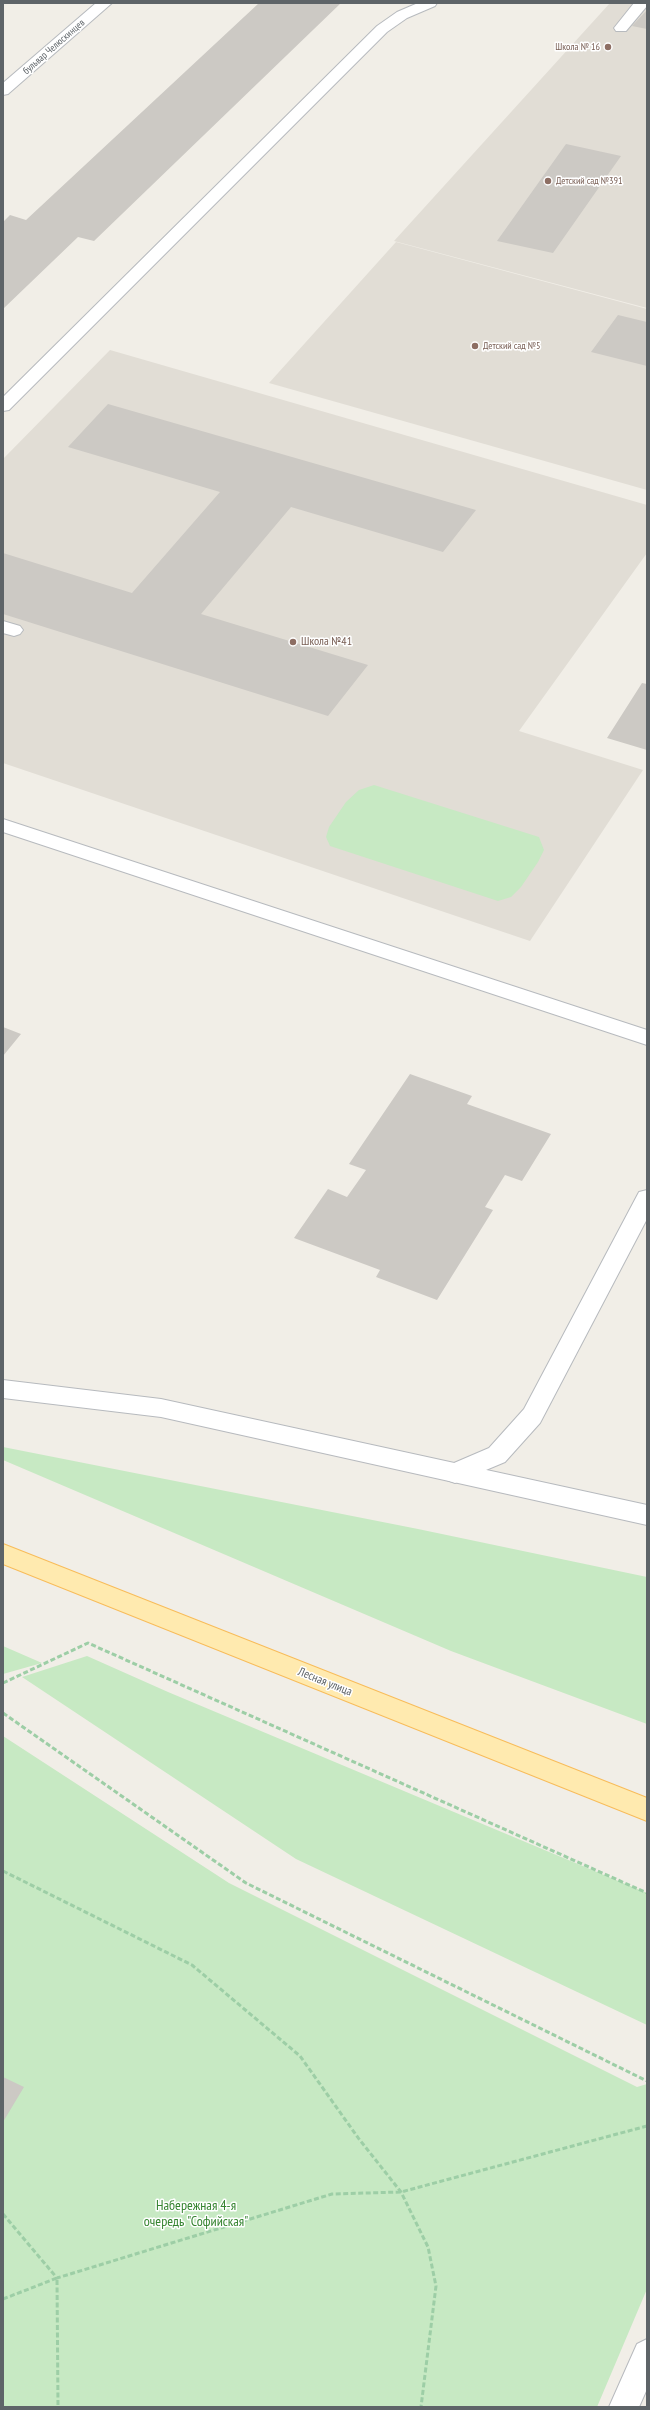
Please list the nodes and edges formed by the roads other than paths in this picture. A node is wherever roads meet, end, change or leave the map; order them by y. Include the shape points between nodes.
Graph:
1 (105, 3) edge
2 (430, 3) edge
3 (642, 3) edge
4 (621, 28) dead end
5 (3, 91) edge
6 (3, 406) edge
7 (3, 825) edge
8 (647, 1038) edge
9 (647, 1198) edge
10 (3, 1389) edge
11 (455, 1473) junction
12 (647, 1515) edge
13 (3, 1554) edge
14 (647, 1810) edge
15 (647, 2354) edge
16 (624, 2407) edge

1 - 5 street, бульвар Челюскинцев
2 - 6 street via 382,29
3 - 4 street
7 - 8 street
9 - 11 street via 532,1416 497,1455
10 - 11 street via 161,1408
11 - 12 street
13 - 14 main road, Лесная улица
15 - 16 street

